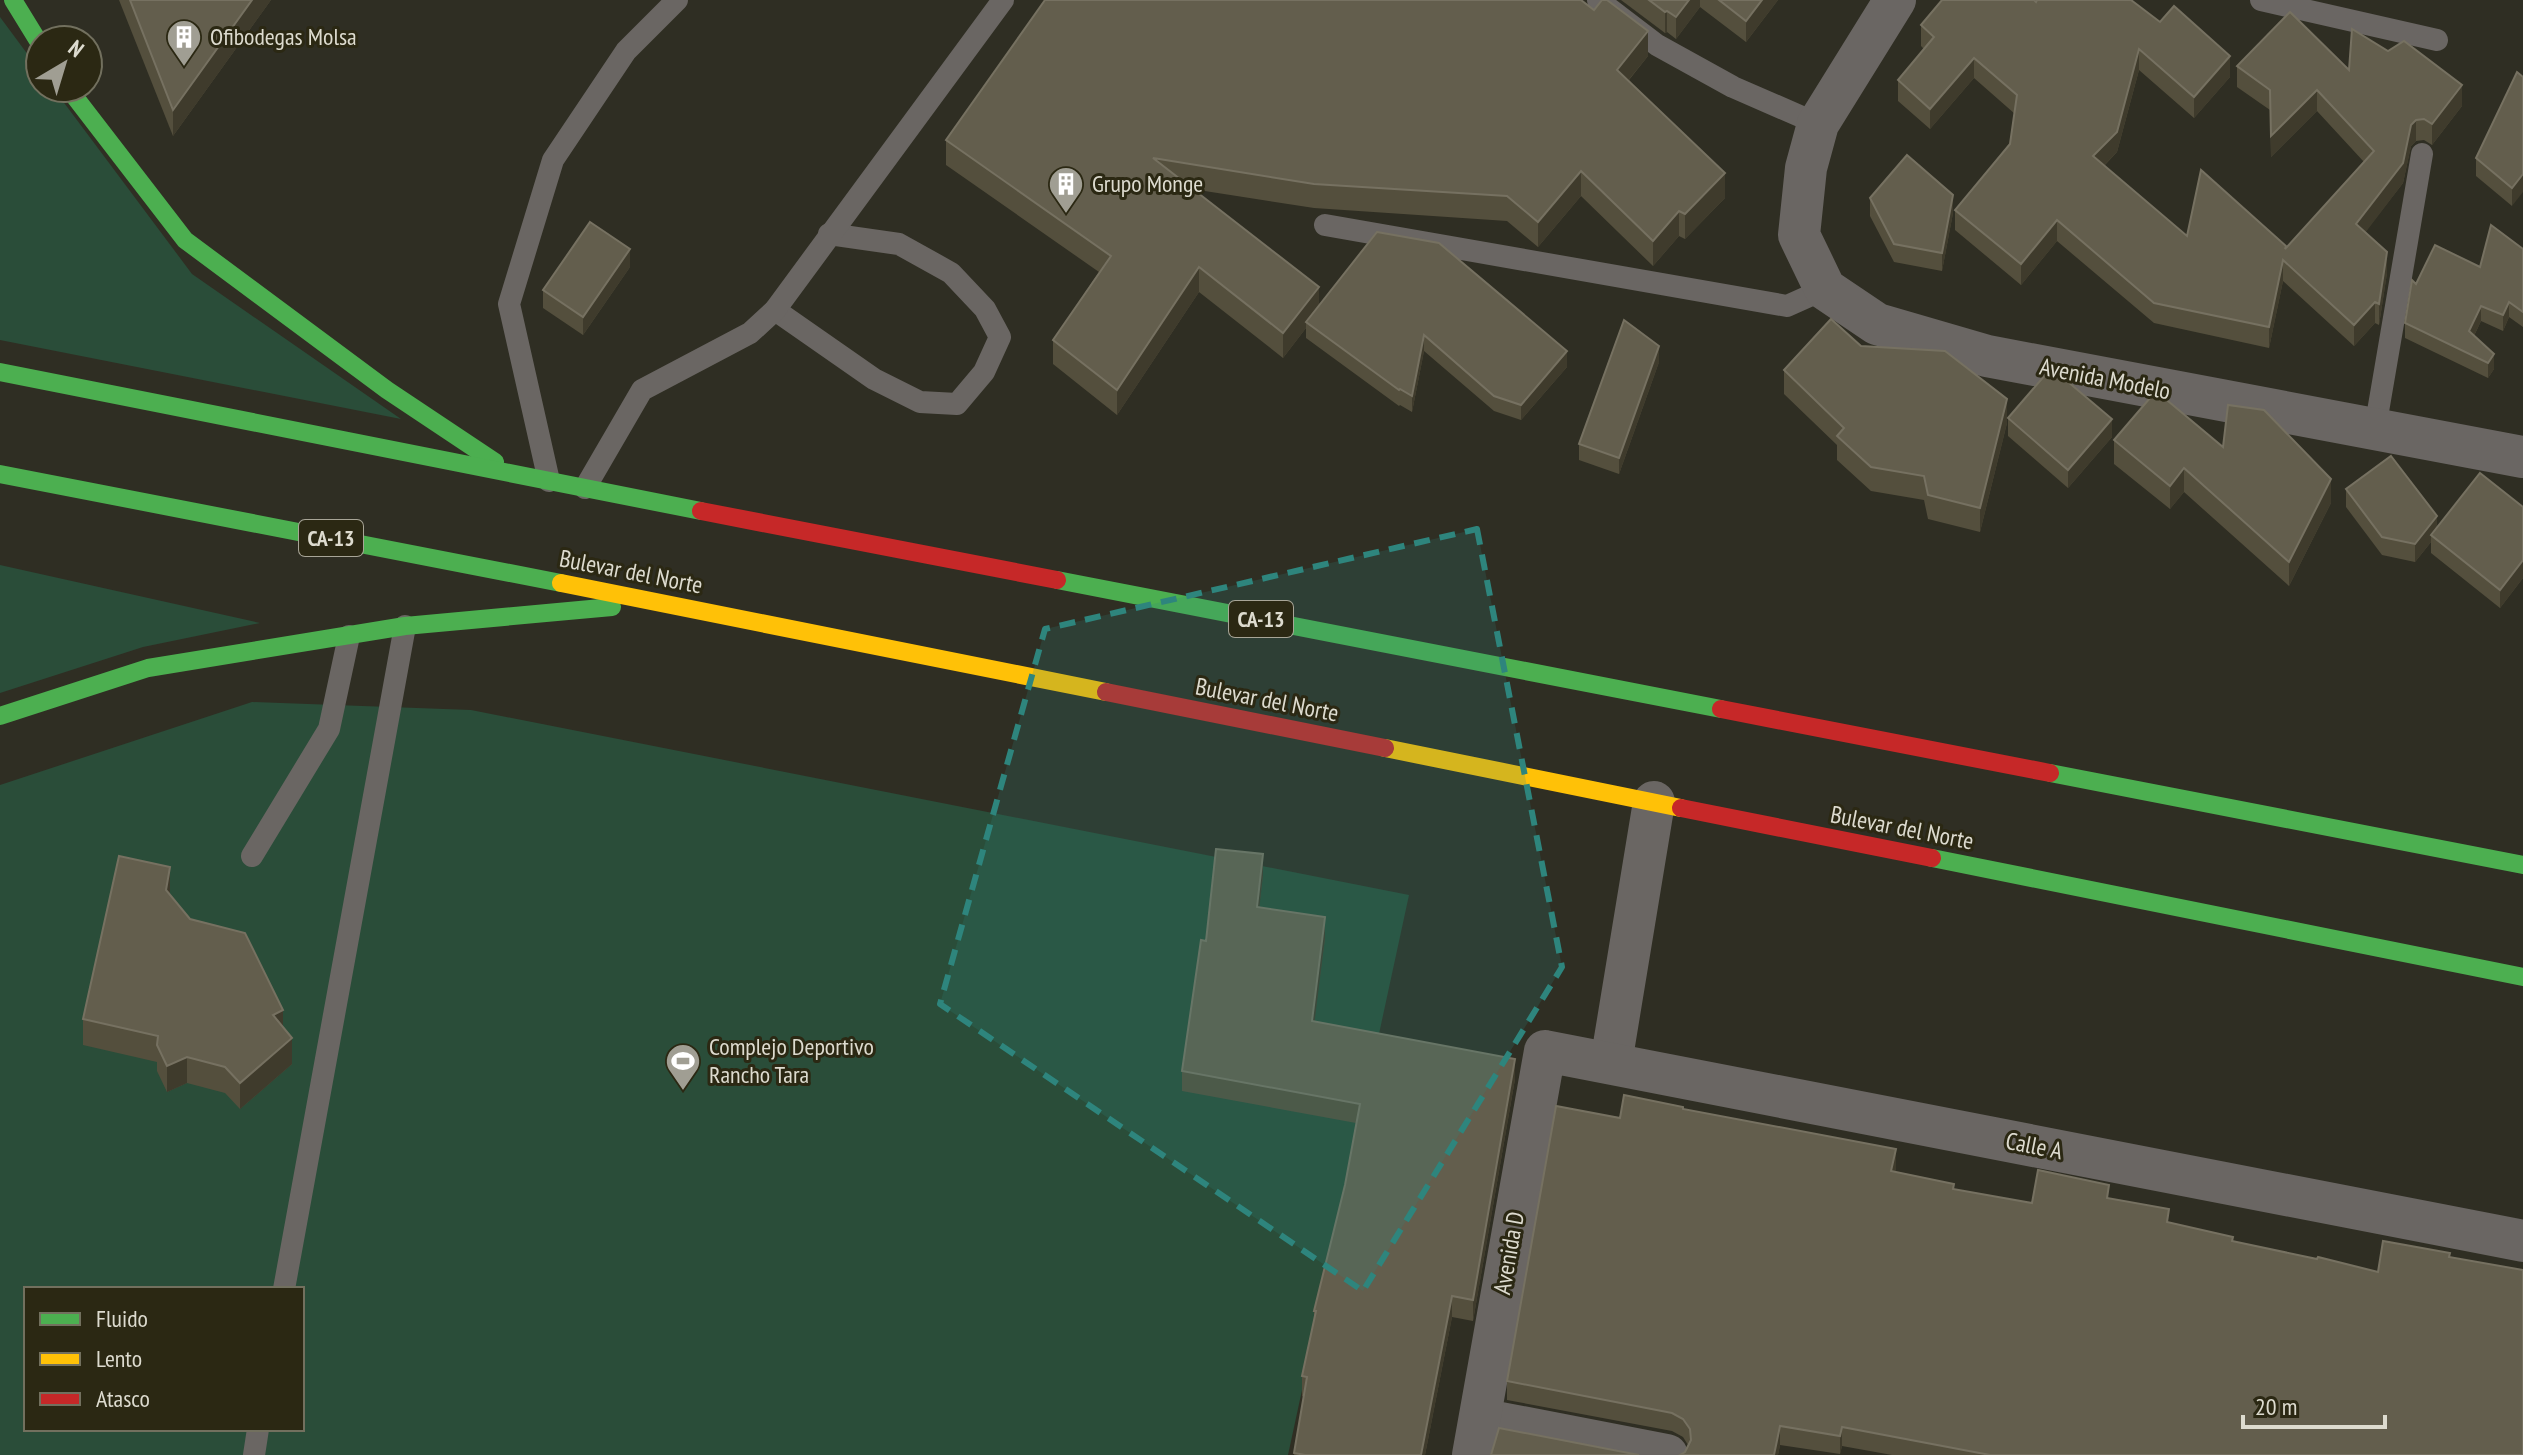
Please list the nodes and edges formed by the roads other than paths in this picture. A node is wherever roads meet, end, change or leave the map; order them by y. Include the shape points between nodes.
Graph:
1 (13, 0) edge
2 (677, 0) edge
3 (1003, 0) edge
4 (1598, 0) edge
5 (1895, 0) edge
6 (2261, 0) edge
7 (28, 24) edge
8 (2437, 40) dead end
9 (80, 104) edge
10 (1818, 124) junction
11 (2422, 154) dead end
12 (1325, 225) dead end
13 (829, 234) junction
14 (1825, 289) junction
15 (775, 310) junction
16 (0, 372) edge
17 (2375, 429) junction
18 (2523, 457) edge
19 (0, 474) edge
20 (514, 475) junction
21 (549, 481) junction
22 (585, 488) junction
23 (662, 603) junction
24 (405, 626) junction
25 (349, 636) junction
26 (0, 716) edge
27 (1654, 802) junction
28 (252, 856) dead end
29 (2523, 865) edge
30 (2523, 977) edge
31 (1545, 1051) joint
32 (1611, 1063) junction
33 (2523, 1241) edge
34 (284, 1287) edge
35 (258, 1431) edge
36 (1477, 1437) edge
37 (254, 1455) edge
38 (1667, 1455) edge

1 - 7 highway
2 - 21 lane via 626,51 553,160 509,304
3 - 13 lane
4 - 10 lane via 1657,45 1733,87
5 - 10 street
6 - 8 lane
9 - 20 highway via 185,240 387,390
10 - 14 street via 1806,168 1799,235
11 - 17 lane
12 - 14 lane via 1787,306
13 - 15 lane
13 - 15 lane via 899,244 951,273 985,309 1000,337 984,372 957,404 920,402 874,379
14 - 17 street, Avenida Modelo via 1877,324 1987,356
15 - 22 lane via 750,333 642,390
16 - 20 highway, CA-13
17 - 18 street, Avenida Modelo
19 - 23 highway, Bulevar del Norte / CA-13
20 - 21 highway, CA-13
21 - 22 highway, CA-13
22 - 29 highway, CA-13
23 - 24 highway
23 - 27 highway, Bulevar del Norte / CA-13
24 - 25 highway
24 - 34 lane
25 - 26 highway via 148,668
25 - 28 lane via 329,729
27 - 30 highway, Bulevar del Norte / CA-13
27 - 32 street
31 - 32 street, Calle A
31 - 36 street, Avenida D
32 - 33 street, Calle A
35 - 37 lane
36 - 38 street

